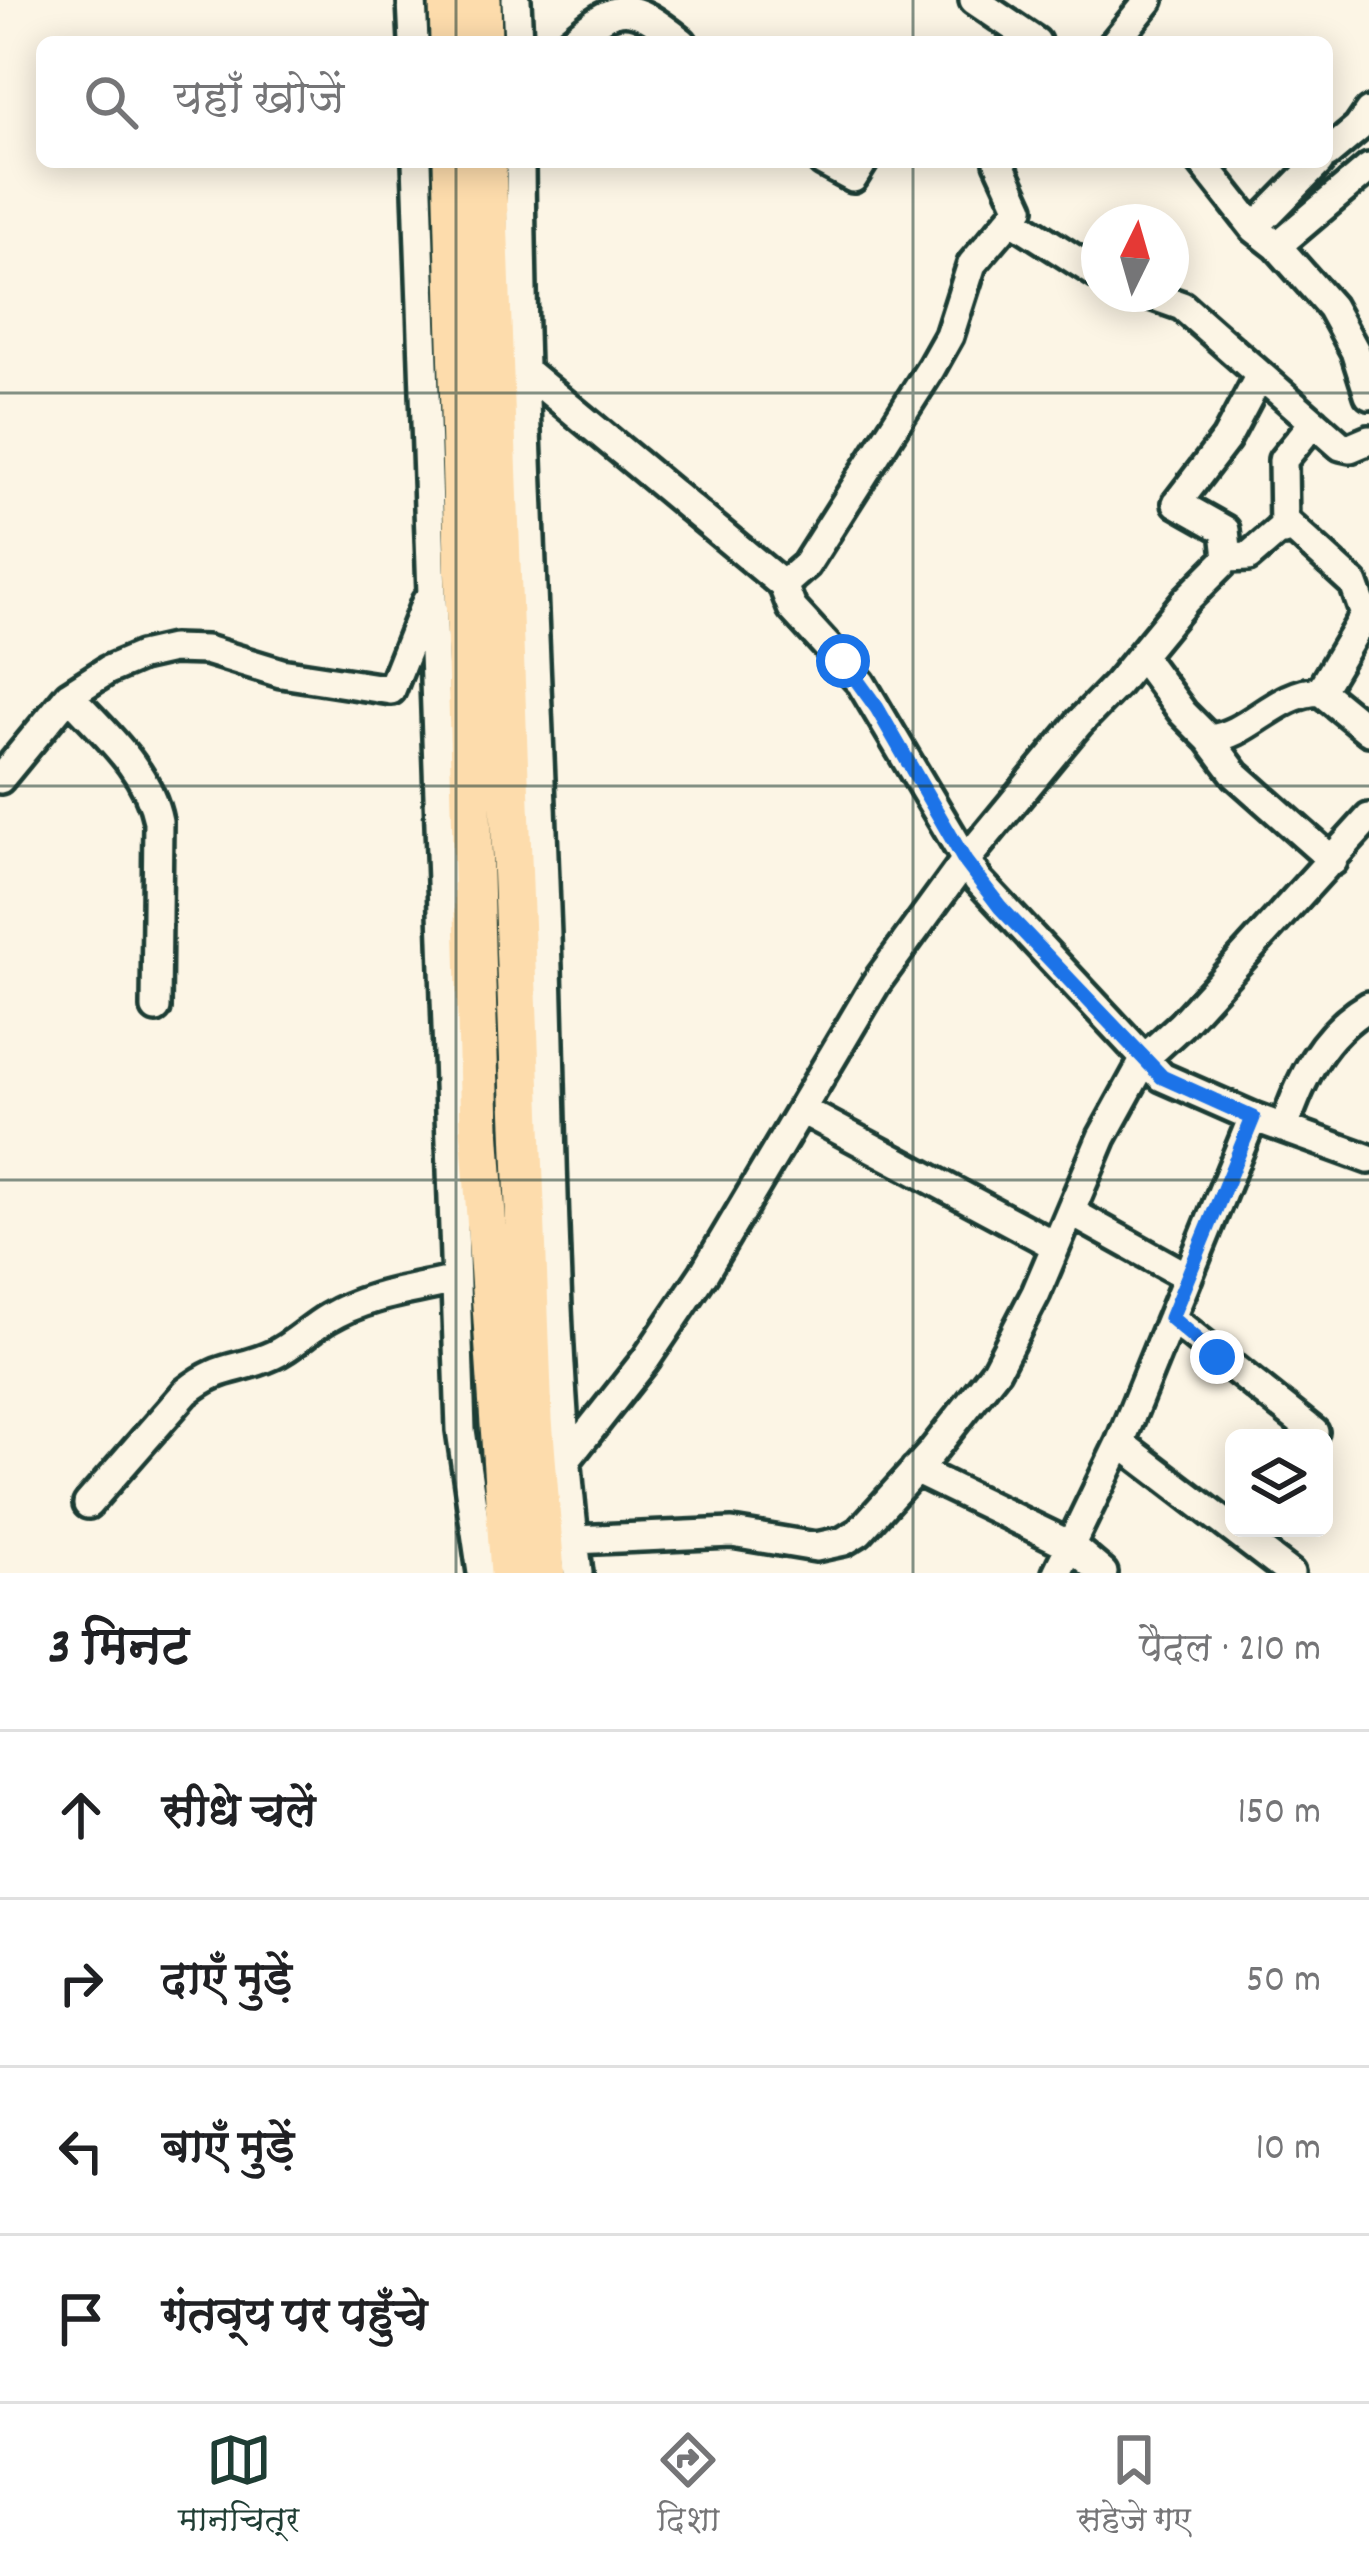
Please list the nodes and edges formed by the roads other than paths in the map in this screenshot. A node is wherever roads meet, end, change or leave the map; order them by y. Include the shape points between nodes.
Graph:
1 (412, 0) edge
2 (449, 0) edge
3 (481, 0) edge
4 (516, 0) edge
5 (974, 0) edge
6 (1149, 0) edge
7 (414, 36) edge
8 (450, 36) edge
9 (482, 36) edge
10 (518, 36) edge
11 (575, 36) edge
12 (674, 36) edge
13 (1027, 36) edge
14 (1120, 36) edge
15 (1369, 112) edge
16 (1333, 149) edge
17 (417, 168) edge
18 (453, 168) edge
19 (486, 168) edge
20 (520, 168) edge
21 (834, 168) edge
22 (859, 168) edge
23 (1002, 168) edge
24 (1207, 168) edge
25 (1313, 168) edge
26 (1369, 168) edge
27 (1011, 219) junction
28 (1254, 228) junction
29 (1277, 246) junction
30 (1081, 264) edge
31 (1189, 312) edge
32 (524, 369) junction
33 (1260, 374) junction
34 (1369, 395) edge
35 (1314, 422) junction
36 (1369, 440) edge
37 (1285, 520) junction
38 (1228, 558) junction
39 (783, 585) junction
40 (430, 592) junction
41 (1141, 656) junction
42 (1321, 691) junction
43 (69, 695) junction
44 (1369, 731) edge
45 (1209, 739) junction
46 (0, 779) edge
47 (1369, 818) edge
48 (965, 861) junction
49 (1333, 861) junction
50 (1369, 1006) edge
51 (156, 1008) dead end
52 (1146, 1057) junction
53 (802, 1110) junction
54 (1253, 1118) junction
55 (1284, 1128) junction
56 (1369, 1159) edge
57 (1070, 1212) junction
58 (1055, 1246) junction
59 (1188, 1277) junction
60 (455, 1280) junction
61 (1171, 1318) junction
62 (1310, 1429) edge
63 (1120, 1443) junction
64 (567, 1459) junction
65 (915, 1470) junction
66 (88, 1504) dead end
67 (1225, 1517) edge
68 (1252, 1537) edge
69 (574, 1540) junction
70 (1070, 1545) junction
71 (482, 1573) edge
72 (510, 1573) edge
73 (545, 1573) edge
74 (578, 1573) edge
75 (1057, 1573) edge
76 (1103, 1573) edge
77 (1290, 1573) edge

1 - 7 street
2 - 8 highway
3 - 9 highway
4 - 10 street
5 - 13 street
6 - 14 street
11 - 12 street via 612,2 630,3
15 - 16 street
17 - 40 street
18 - 72 highway via 480,1126
19 - 73 highway
20 - 32 street
21 - 22 street via 853,178
23 - 27 street via 1020,208
24 - 28 street
25 - 28 street
26 - 29 street
27 - 30 street
27 - 39 street via 972,264 932,368 806,565
28 - 29 street
29 - 34 street via 1343,326
31 - 33 street
32 - 39 street
32 - 64 street
33 - 35 street
33 - 38 street via 1217,454 1177,502 1225,530
35 - 36 street via 1341,446
35 - 37 street via 1283,460
37 - 38 street via 1285,531 1248,556
37 - 42 street via 1354,584 1365,615
38 - 41 street
39 - 48 street via 792,608 861,683
40 - 43 street via 391,690 281,673 206,650 172,650 108,670
40 - 60 street
41 - 45 street
41 - 48 street
42 - 44 street
42 - 45 street via 1297,692
43 - 46 street
43 - 51 street via 153,796
45 - 49 street via 1236,775
47 - 49 street
48 - 52 street
48 - 53 street via 876,983
49 - 52 street
50 - 55 street via 1312,1061
52 - 54 street via 1183,1090
52 - 57 street
53 - 58 street
53 - 64 street via 704,1273
54 - 55 street
54 - 59 street
55 - 56 street
57 - 58 street
57 - 59 street
58 - 65 street via 996,1370
59 - 61 street
60 - 66 street via 362,1302 274,1355 205,1377
60 - 71 street via 461,1430
61 - 62 street
61 - 63 street
63 - 67 street
63 - 70 street
64 - 69 street
65 - 69 street via 859,1532 829,1546 732,1533
65 - 70 street
68 - 77 street
69 - 74 street
70 - 75 street
70 - 76 street

